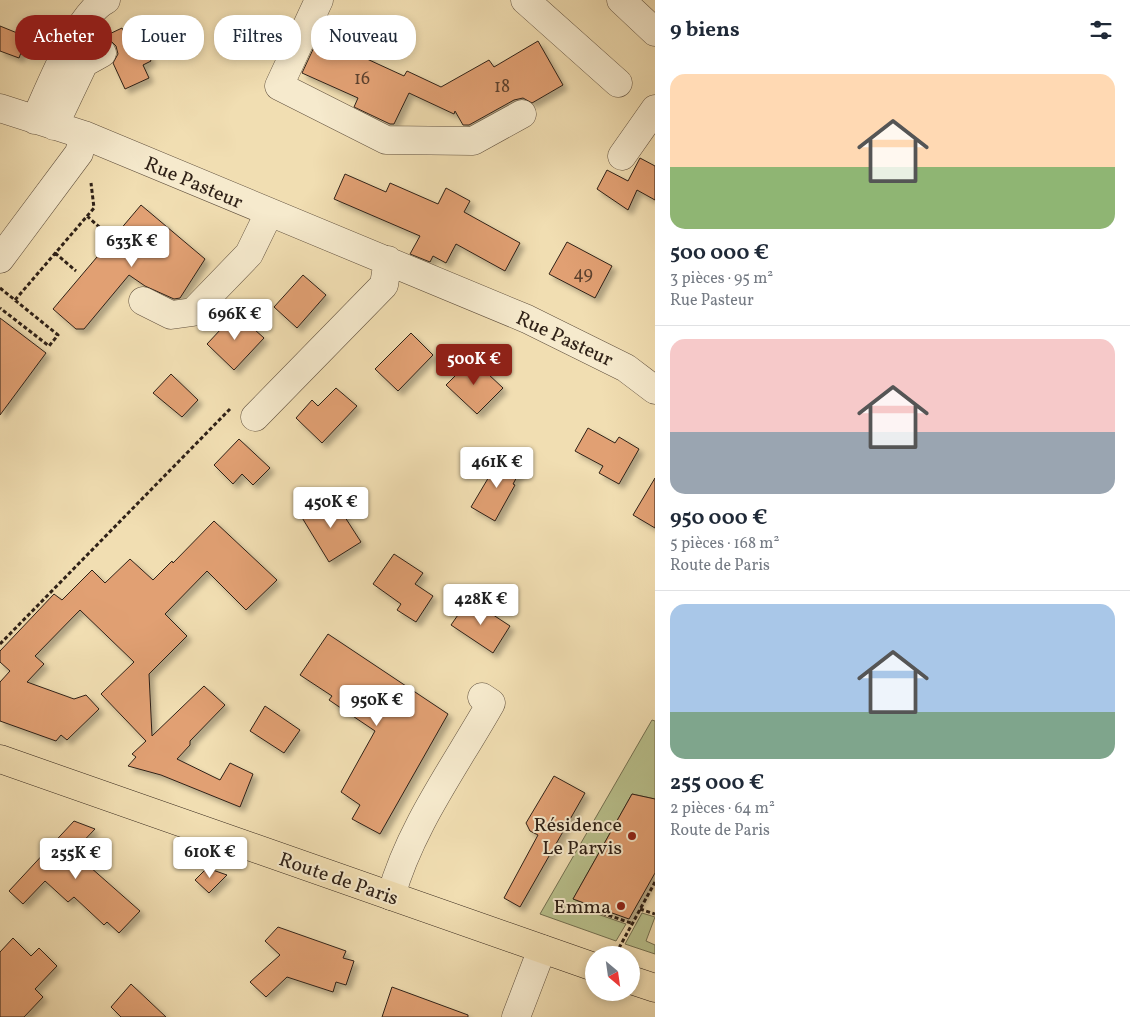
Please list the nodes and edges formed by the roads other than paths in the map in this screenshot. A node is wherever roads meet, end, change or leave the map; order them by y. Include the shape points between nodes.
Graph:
1 (106, 0) edge
2 (319, 0) edge
3 (525, 0) edge
4 (622, 0) edge
5 (655, 32) edge
6 (89, 60) edge
7 (618, 83) dead end
8 (0, 108) edge
9 (655, 109) edge
10 (522, 114) dead end
11 (45, 123) junction
12 (81, 144) junction
13 (622, 156) dead end
14 (269, 213) junction
15 (0, 259) edge
16 (388, 260) junction
17 (144, 301) dead end
18 (655, 390) edge
19 (255, 417) road end
20 (482, 697) dead end
21 (0, 760) edge
22 (391, 896) junction
23 (542, 949) junction
24 (585, 964) edge
25 (640, 983) edge
26 (655, 988) edge
27 (516, 1017) edge

1 - 11 street via 85,18
2 - 10 street via 279,86 386,140 473,141
3 - 7 street
4 - 5 street
6 - 11 street
8 - 11 street, Rue Pasteur
9 - 13 street
11 - 12 street, Rue Pasteur
12 - 14 street, Rue Pasteur
12 - 15 street
14 - 16 street, Rue Pasteur
14 - 17 street via 249,254 193,312 171,315
16 - 18 street, Rue Pasteur via 543,327 626,368
16 - 19 street via 384,285
20 - 22 street via 492,703 414,836
21 - 22 main road, Route de Paris
22 - 23 main road, Route de Paris
23 - 24 main road, Route de Paris
23 - 27 street
25 - 26 main road

